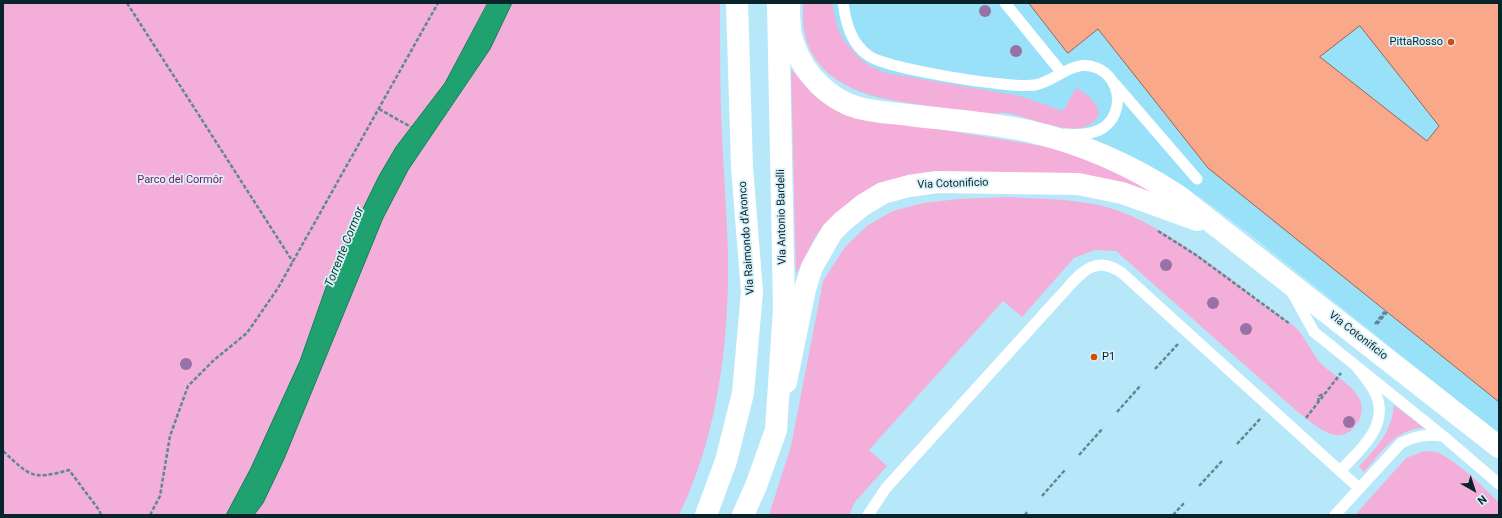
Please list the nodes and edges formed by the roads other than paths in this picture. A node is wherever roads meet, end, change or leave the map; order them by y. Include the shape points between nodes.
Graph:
1 (737, 3) edge
2 (778, 3) edge
3 (789, 3) edge
4 (843, 3) edge
5 (1005, 3) edge
6 (1062, 73) junction
7 (1111, 79) junction
8 (1027, 131) junction
9 (1197, 179) dead end
10 (1216, 228) junction
11 (1285, 279) junction
12 (1356, 366) junction
13 (776, 430) junction
14 (1443, 436) junction
15 (1499, 447) edge
16 (1340, 471) junction
17 (1499, 484) edge
18 (1359, 488) junction
19 (706, 515) edge
20 (743, 515) edge
21 (868, 515) edge
22 (1334, 515) edge

1 - 19 street, Via Raimondo d'Aronco via 742,167 752,292 743,393 726,461
2 - 13 street, Via Antonio Bardelli via 784,308
3 - 8 street, Via Cotonificio via 793,44 801,60 811,76 841,101 865,109
4 - 6 lane via 847,26 855,42 867,55 885,63 1020,86 1046,82
5 - 6 lane
6 - 7 lane via 1077,66 1090,66 1098,68
7 - 8 lane via 1117,94 1117,105 1114,115 1103,128 1088,134 1072,135
7 - 9 lane
8 - 10 street, Via Cotonificio via 1064,140 1135,169 1177,195
10 - 11 street, Via Cotonificio
10 - 13 street, Via Cotonificio via 1122,193 1078,184 937,182 883,193 863,205 832,232 812,267 805,289
11 - 12 lane via 1314,332
11 - 15 street, Via Cotonificio
12 - 14 lane
12 - 16 lane via 1373,388 1380,412 1370,438
13 - 20 street
14 - 17 lane
14 - 18 lane via 1416,436 1401,443
16 - 18 lane
16 - 21 lane via 1122,273 1113,266 1104,264 1084,271 886,488
18 - 22 lane

